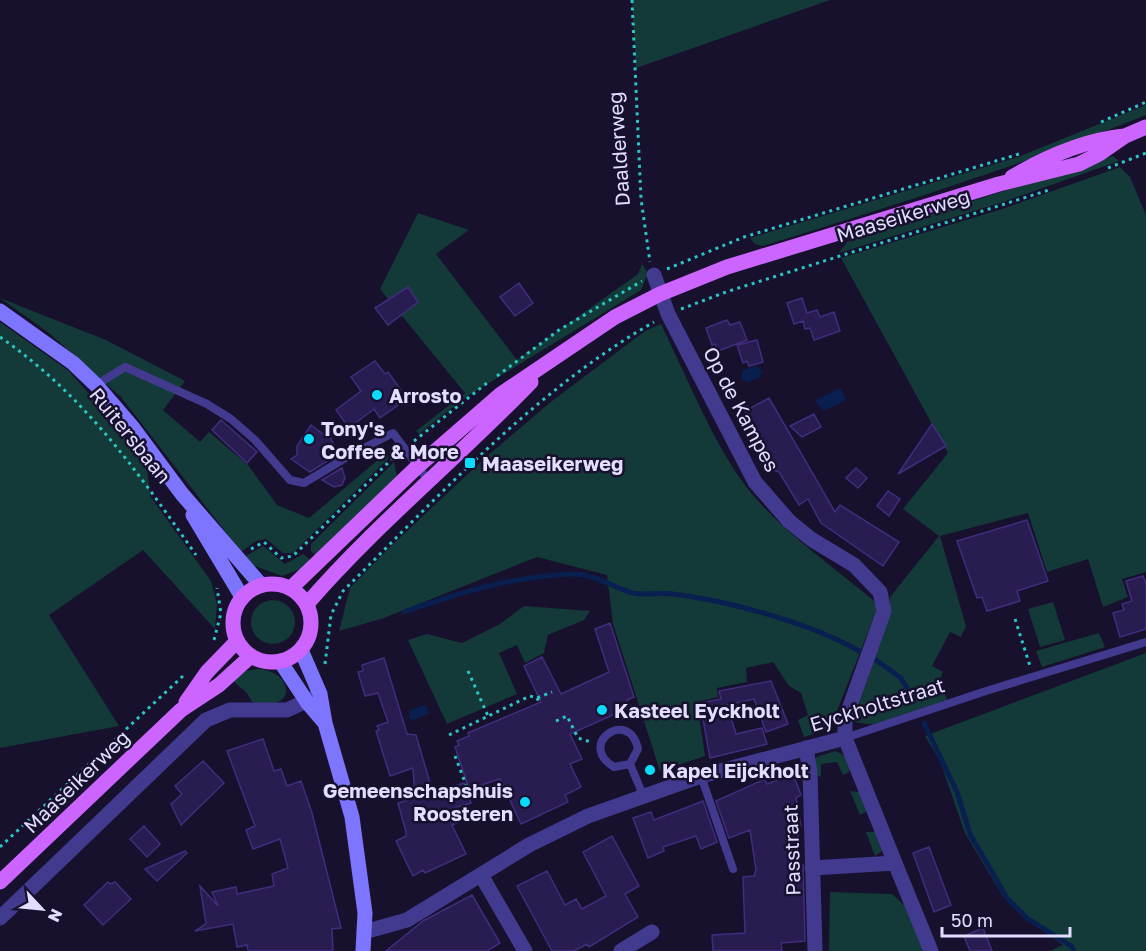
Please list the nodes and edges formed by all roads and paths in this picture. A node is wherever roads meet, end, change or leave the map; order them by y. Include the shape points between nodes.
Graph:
1 (632, 0) edge
2 (1146, 102) edge
3 (1092, 126) dead end
4 (1146, 127) edge
5 (1022, 153) dead end
6 (1146, 153) edge
7 (1105, 169) dead end
8 (1056, 187) dead end
9 (654, 275) junction
10 (660, 294) junction
11 (0, 311) edge
12 (668, 314) junction
13 (0, 337) edge
14 (548, 364) junction
15 (96, 385) junction
16 (417, 467) junction
17 (428, 480) junction
18 (182, 494) junction
19 (303, 547) dead end
20 (243, 555) dead end
21 (200, 560) dead end
22 (215, 583) dead end
23 (261, 585) junction
24 (291, 588) junction
25 (242, 597) junction
26 (307, 604) junction
27 (1015, 619) dead end
28 (237, 640) junction
29 (1146, 642) edge
30 (212, 646) dead end
31 (301, 650) junction
32 (251, 656) junction
33 (280, 661) junction
34 (325, 663) dead end
35 (468, 671) dead end
36 (186, 673) dead end
37 (1033, 676) junction
38 (552, 692) dead end
39 (313, 698) junction
40 (537, 698) junction
41 (540, 704) dead end
42 (181, 710) junction
43 (488, 716) junction
44 (556, 721) dead end
45 (449, 735) dead end
46 (845, 738) junction
47 (601, 746) junction
48 (806, 748) junction
49 (455, 756) dead end
50 (630, 764) junction
51 (701, 776) junction
52 (643, 795) junction
53 (477, 802) dead end
54 (0, 847) edge
55 (895, 863) junction
56 (813, 868) junction
57 (733, 869) dead end
58 (481, 875) junction
59 (0, 882) edge
60 (0, 918) edge
61 (364, 932) junction
62 (652, 932) dead end
63 (363, 951) edge
64 (525, 951) edge
65 (621, 951) edge
66 (815, 951) edge
67 (931, 951) edge

1 - 9 path, Daalderweg via 642,198
2 - 3 path
4 - 10 main road, Maaseikerweg via 1125,136 1100,138 1034,164 999,184 727,267
5 - 9 path, Maaseikerweg via 744,237
6 - 7 path
8 - 12 path, Maaseikerweg
9 - 10 street
10 - 12 street, Op de Kampes
10 - 14 main road, Maaseikerweg via 615,317
11 - 15 street, Ruitersbaan via 73,363
12 - 34 path, Maaseikerweg via 559,387 343,591 332,615
12 - 46 street, Op de Kampes via 755,482 789,521 854,565 880,592 884,611 845,720
13 - 21 path, Ruitersbaan via 59,382 108,434
14 - 16 main road, Maaseikerweg via 501,394
14 - 17 main road, Maaseikerweg
15 - 16 lane via 125,368 207,404 255,440 290,480 304,483 393,434
15 - 18 street, Ruitersbaan
16 - 17 lane
16 - 24 main road, Maaseikerweg
17 - 26 main road, Maaseikerweg
18 - 23 street, Ruitersbaan
18 - 25 street, Ruitersbaan
19 - 20 path via 287,559 264,542
22 - 30 path via 221,613
23 - 24 main road
23 - 25 main road
24 - 26 main road
25 - 28 main road via 233,621
26 - 31 main road via 311,628
27 - 37 path
28 - 32 main road
28 - 42 main road, Maaseikerweg via 207,672
29 - 37 lane, Eyckholtstraat
31 - 33 main road
31 - 39 street
32 - 33 main road via 267,662
32 - 42 main road, Maaseikerweg via 219,685
33 - 39 street
35 - 43 path
36 - 54 path, Maaseikerweg
37 - 46 lane, Eyckholtstraat
38 - 40 path
39 - 60 street via 280,711 230,710 211,716
39 - 61 street via 344,783 355,836
40 - 41 path
40 - 43 path via 530,696
42 - 59 main road, Maaseikerweg
43 - 45 path
44 - 47 path via 567,716 578,738
46 - 48 street, Eyckholtstraat
46 - 55 street
47 - 50 lane via 605,761 614,767
47 - 50 lane via 609,732 630,732 638,749
48 - 51 street, Eyckholtstraat
48 - 56 street, Passtraat
49 - 53 path
50 - 52 lane
51 - 52 street, Eyckholtstraat
51 - 57 lane
52 - 58 street, Eyckholtstraat via 529,845
55 - 56 street
55 - 67 street
56 - 66 street, Passtraat
58 - 61 street, Eyckholtstraat via 407,920
58 - 64 street
61 - 63 street
62 - 65 street

